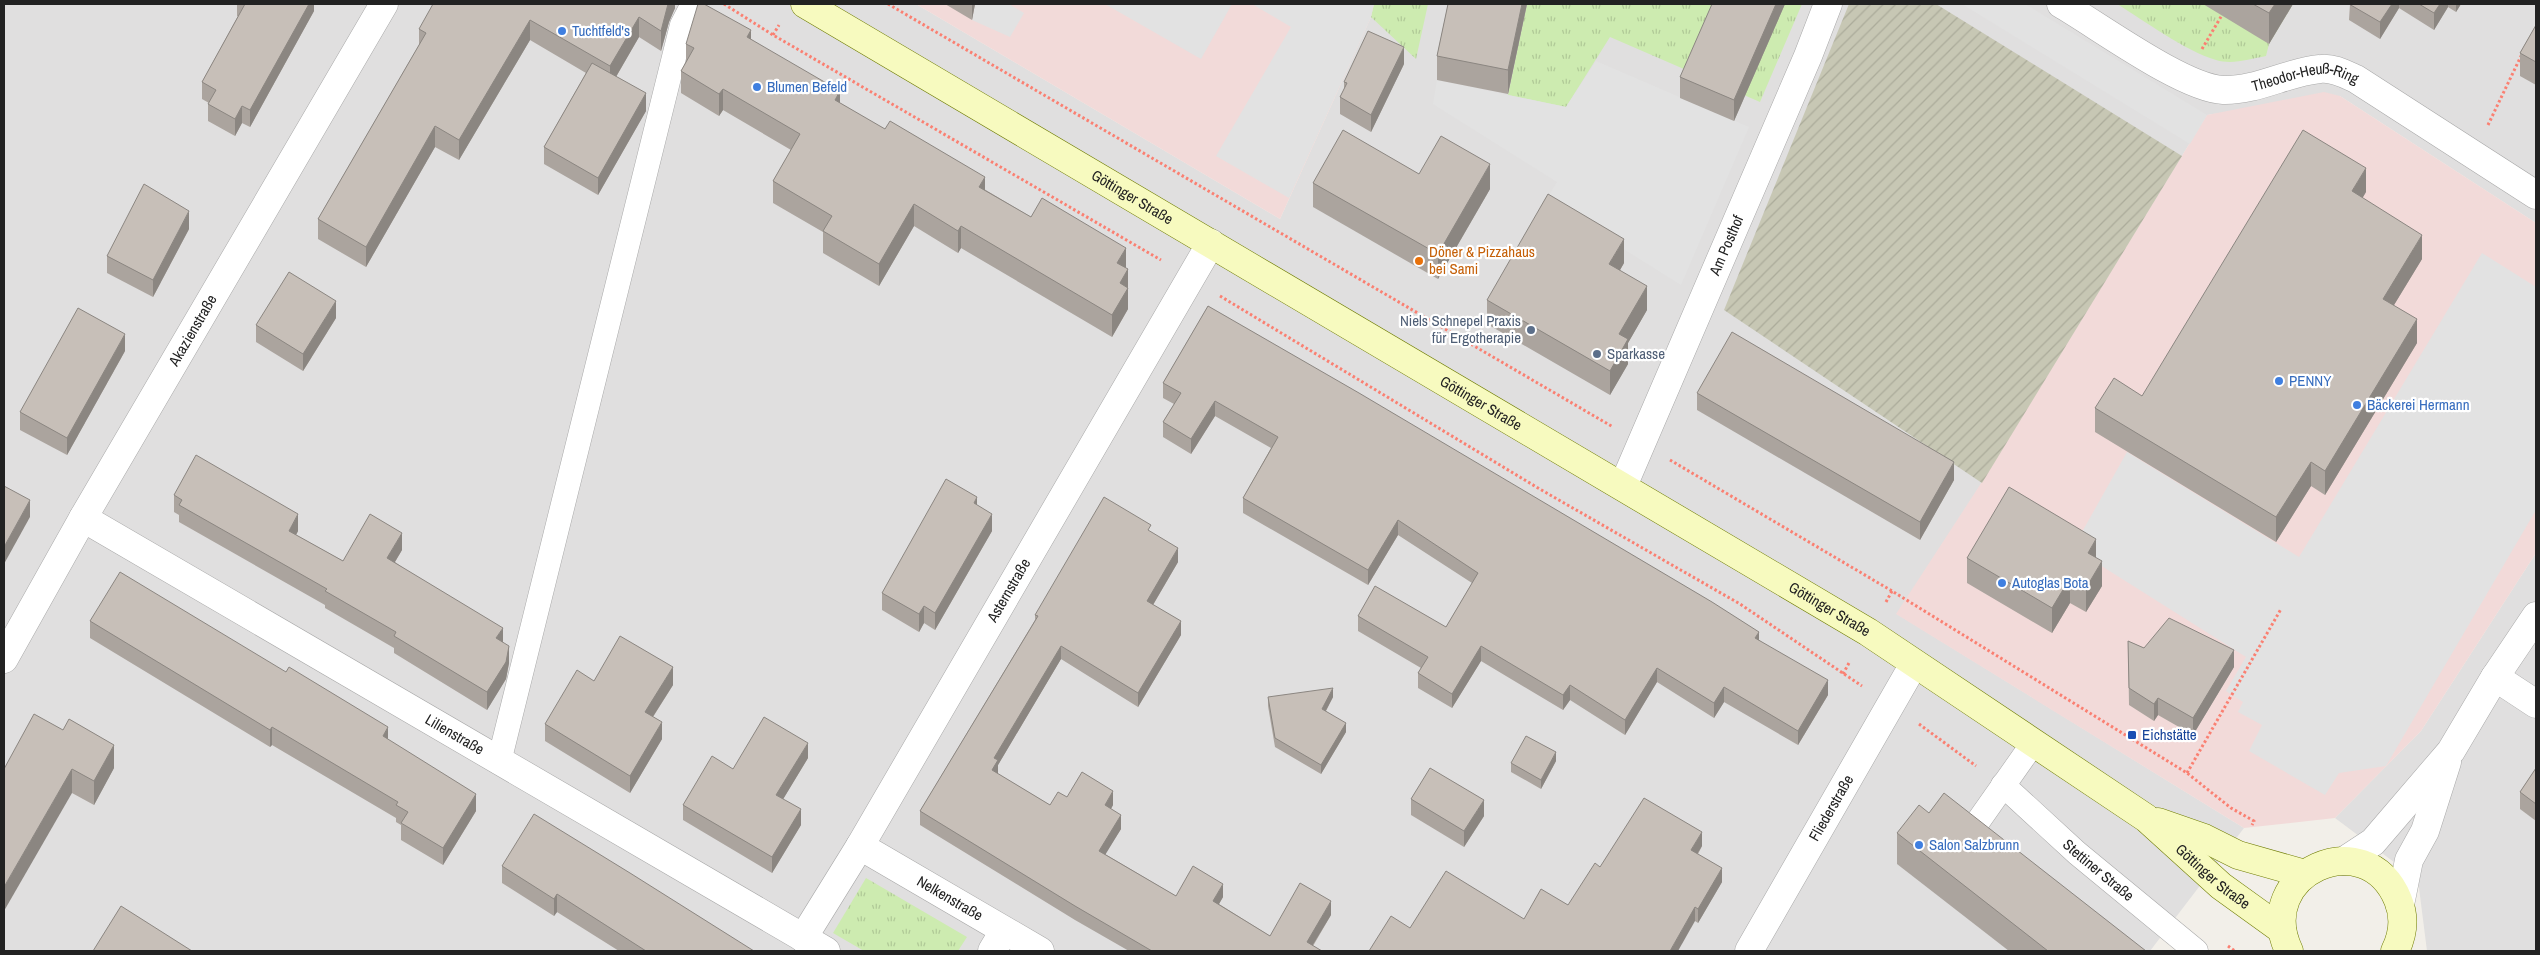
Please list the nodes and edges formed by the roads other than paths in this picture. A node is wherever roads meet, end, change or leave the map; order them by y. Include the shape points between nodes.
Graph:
1 (384, 4) edge
2 (693, 4) edge
3 (806, 4) edge
4 (1828, 4) edge
5 (2062, 4) edge
6 (2536, 195) edge
7 (1211, 243) junction
8 (1623, 486) junction
9 (83, 518) junction
10 (2536, 616) edge
11 (4, 660) edge
12 (1914, 664) junction
13 (2495, 677) junction
14 (2536, 704) edge
15 (2034, 742) junction
16 (2451, 751) junction
17 (499, 762) junction
18 (2003, 785) junction
19 (2146, 818) junction
20 (1972, 830) edge
21 (860, 846) junction
22 (2344, 861) junction
23 (2305, 874) junction
24 (2400, 905) junction
25 (998, 941) edge
26 (2285, 941) edge
27 (814, 945) edge
28 (2401, 946) edge
29 (1040, 951) edge
30 (1749, 951) edge
31 (2196, 951) edge

1 - 9 street, Akazienstraße
2 - 17 lane via 682,25
3 - 7 main road, Göttinger Straße
4 - 8 street, Am Posthof
5 - 6 street, Theodor-Heuß-Ring via 2203,87 2242,89 2321,68 2338,71
7 - 8 main road, Göttinger Straße
7 - 21 street, Asternstraße
8 - 12 main road, Göttinger Straße via 1868,632
9 - 11 street, Akazienstraße
9 - 17 street, Lilienstraße
10 - 13 street
12 - 15 main road, Göttinger Straße
12 - 30 street, Fliederstraße
13 - 14 street
13 - 16 street
15 - 18 lane
15 - 19 main road, Göttinger Straße
16 - 22 street via 2373,842
16 - 24 street via 2425,831 2409,860
17 - 27 street, Lilienstraße
18 - 20 lane
18 - 31 lane, Stettiner Straße via 2077,853
19 - 23 main road, Göttinger Straße via 2204,838 2238,855
19 - 26 main road, Göttinger Straße
21 - 25 street, Nelkenstraße
21 - 27 street, Asternstraße
22 - 23 main road, Göttinger Straße via 2318,866
22 - 24 main road, Göttinger Straße via 2373,869 2394,890
23 - 26 main road, Göttinger Straße via 2286,899 2282,914
24 - 28 main road, Göttinger Straße
25 - 29 street, Nelkenstraße

